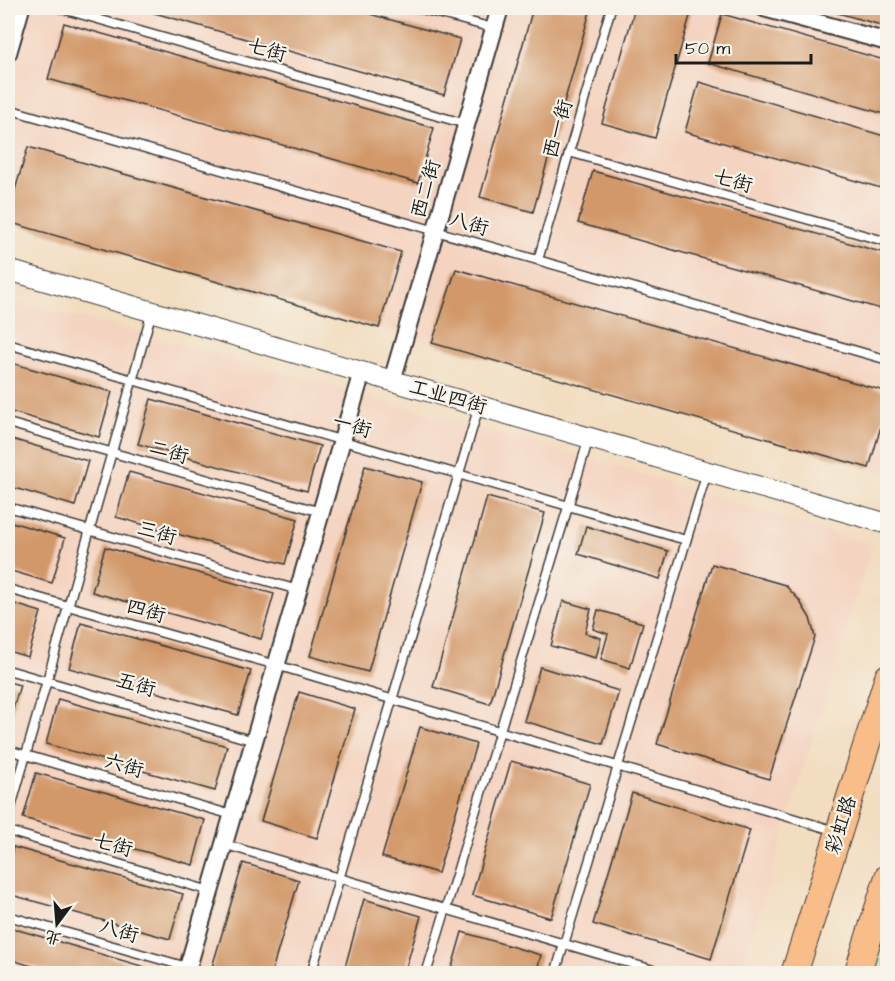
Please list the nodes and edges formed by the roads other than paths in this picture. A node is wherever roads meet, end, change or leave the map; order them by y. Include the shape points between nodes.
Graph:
1 (21, 8) edge
2 (58, 8) edge
3 (418, 8) edge
4 (500, 8) edge
5 (611, 8) edge
6 (764, 8) edge
7 (494, 28) junction
8 (888, 42) edge
9 (8, 53) edge
10 (8, 109) edge
11 (466, 124) junction
12 (569, 152) junction
13 (435, 231) junction
14 (888, 242) edge
15 (537, 260) junction
16 (8, 270) edge
17 (152, 311) junction
18 (8, 344) edge
19 (888, 360) edge
20 (362, 372) junction
21 (132, 380) junction
22 (392, 381) junction
23 (479, 406) junction
24 (8, 423) edge
25 (589, 438) junction
26 (342, 440) junction
27 (112, 453) junction
28 (707, 472) junction
29 (459, 474) junction
30 (568, 506) junction
31 (8, 507) edge
32 (321, 512) junction
33 (886, 519) edge
34 (89, 531) junction
35 (686, 540) junction
36 (8, 589) edge
37 (298, 590) junction
38 (68, 606) junction
39 (276, 665) junction
40 (8, 670) edge
41 (888, 678) edge
42 (46, 681) junction
43 (393, 699) junction
44 (500, 731) junction
45 (254, 741) junction
46 (8, 750) edge
47 (26, 755) junction
48 (618, 766) junction
49 (232, 814) junction
50 (8, 818) edge
51 (8, 831) edge
52 (839, 832) junction
53 (224, 844) junction
54 (888, 877) edge
55 (340, 878) junction
56 (210, 891) junction
57 (445, 909) junction
58 (8, 916) edge
59 (564, 944) junction
60 (187, 970) edge
61 (312, 974) edge
62 (426, 974) edge
63 (555, 974) edge
64 (667, 974) edge
65 (794, 974) edge
66 (857, 974) edge

1 - 9 street
2 - 11 lane, 七街
3 - 7 lane
4 - 7 street, 西二街
5 - 12 lane, 西一街
6 - 8 street
7 - 11 street, 西二街
10 - 13 lane, 八街
11 - 13 street, 西二街
12 - 14 lane, 七街
12 - 15 lane, 西一街
13 - 15 lane, 八街
13 - 22 street, 西二街
15 - 19 lane, 八街
16 - 17 street, 工业四街
17 - 20 street, 工业四街
17 - 21 lane
18 - 21 lane, 一街
20 - 22 street, 工业四街
20 - 26 street
21 - 26 lane, 一街
21 - 27 lane
22 - 23 street, 工业四街
23 - 25 street, 工业四街
23 - 29 lane
24 - 27 lane, 二街
25 - 28 street, 工业四街
25 - 30 lane
26 - 29 lane, 一街
26 - 32 street
27 - 32 lane, 二街
27 - 34 lane
28 - 33 street, 工业四街
28 - 35 lane
29 - 30 lane, 一街
29 - 43 lane
30 - 35 lane, 一街
30 - 44 lane
31 - 34 lane, 三街
32 - 37 street
34 - 37 lane, 三街
34 - 38 lane
35 - 48 lane
36 - 38 lane, 四街
37 - 39 street
38 - 39 lane, 四街
38 - 42 lane
39 - 43 lane, 四街
39 - 45 street
40 - 42 lane, 五街
41 - 52 main road, 彩虹路
42 - 45 lane, 五街
42 - 47 lane
43 - 44 lane, 四街
43 - 55 lane
44 - 48 lane, 四街
44 - 57 lane
45 - 49 street
46 - 47 lane, 六街
47 - 49 lane, 六街
47 - 50 lane
48 - 52 lane, 四街
48 - 59 lane
49 - 53 street
51 - 56 lane, 七街
52 - 65 main road, 彩虹路
53 - 55 lane
53 - 56 street
54 - 66 main road
55 - 57 lane
55 - 61 lane
56 - 60 street
57 - 59 lane
57 - 62 lane
58 - 60 lane, 八街
59 - 63 lane
59 - 64 lane

